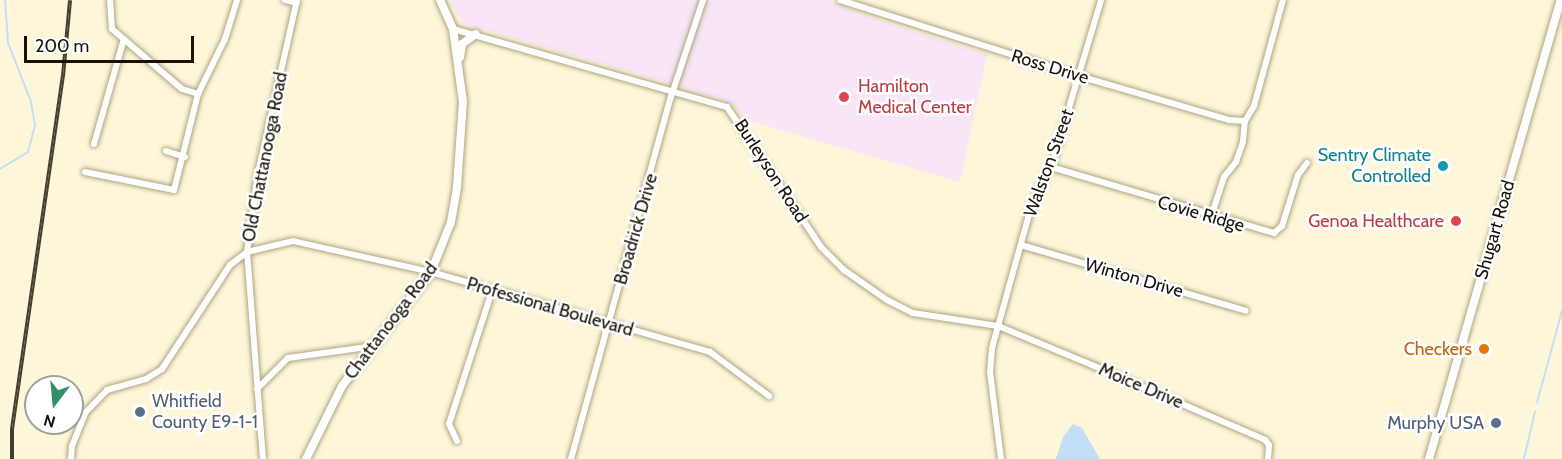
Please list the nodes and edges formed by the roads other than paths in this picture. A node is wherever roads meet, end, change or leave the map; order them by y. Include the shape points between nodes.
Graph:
1 (110, 0) edge
2 (237, 0) edge
3 (285, 0) edge
4 (440, 0) edge
5 (703, 0) edge
6 (840, 0) edge
7 (1101, 0) edge
8 (1283, 0) edge
9 (1558, 1) edge
10 (297, 2) edge
11 (453, 29) junction
12 (476, 34) junction
13 (124, 39) junction
14 (459, 60) junction
15 (1079, 76) junction
16 (674, 92) junction
17 (198, 94) junction
18 (1245, 121) junction
19 (94, 144) dead end
20 (166, 151) dead end
21 (185, 157) junction
22 (1307, 162) dead end
23 (1052, 167) junction
24 (85, 172) dead end
25 (1211, 217) junction
26 (1021, 245) junction
27 (247, 252) junction
28 (431, 272) junction
29 (492, 291) junction
30 (1246, 311) dead end
31 (609, 323) junction
32 (998, 326) junction
33 (375, 346) junction
34 (257, 389) junction
35 (769, 396) dead end
36 (457, 441) dead end
37 (71, 459) edge
38 (263, 459) edge
39 (306, 459) edge
40 (571, 459) edge
41 (1001, 459) edge
42 (1268, 459) edge
43 (1429, 459) edge

1 - 13 street via 112,28
2 - 17 street via 225,39
3 - 10 street
4 - 11 main road, Chattanooga Road
5 - 16 street, Broadrick Drive
6 - 15 street, Ross Drive
7 - 15 street, Walston Street
8 - 18 street via 1254,106
9 - 43 main road, Shugart Road
10 - 27 street, Old Chattanooga Road via 258,173
11 - 12 street, Burleyson Road
11 - 14 main road, Chattanooga Road
12 - 14 main road via 462,44
12 - 16 street, Burleyson Road
13 - 17 street via 182,89
13 - 19 street
14 - 28 main road, Chattanooga Road via 463,102 458,187 451,222
15 - 18 street, Ross Drive via 1229,120
15 - 23 street, Walston Street
16 - 31 street, Broadrick Drive
16 - 32 street, Burleyson Road via 733,111 796,212 821,247 844,270 913,313
17 - 21 street
18 - 25 street via 1236,162 1224,177
20 - 21 street
21 - 24 street via 174,190
22 - 25 street, Covie Ridge via 1298,175 1278,232 1264,232
23 - 25 street, Covie Ridge
23 - 26 street, Walston Street via 1031,207
26 - 30 street, Winton Drive
26 - 32 street, Walston Street
27 - 28 street, Professional Boulevard via 293,241
27 - 34 street, Old Chattanooga Road
27 - 37 street, Professional Boulevard via 230,265 162,369 146,379 106,390 86,413 72,446
28 - 29 street, Professional Boulevard
28 - 33 main road, Chattanooga Road
29 - 31 street, Professional Boulevard
29 - 36 street via 449,424
31 - 35 street, Professional Boulevard via 711,352
31 - 40 street, Broadrick Drive
32 - 41 street, Walston Street via 990,372
32 - 42 street, Moice Drive via 1265,440 1269,445
33 - 34 street via 288,358
33 - 39 main road, Chattanooga Road via 342,386
34 - 38 street, Old Chattanooga Road

